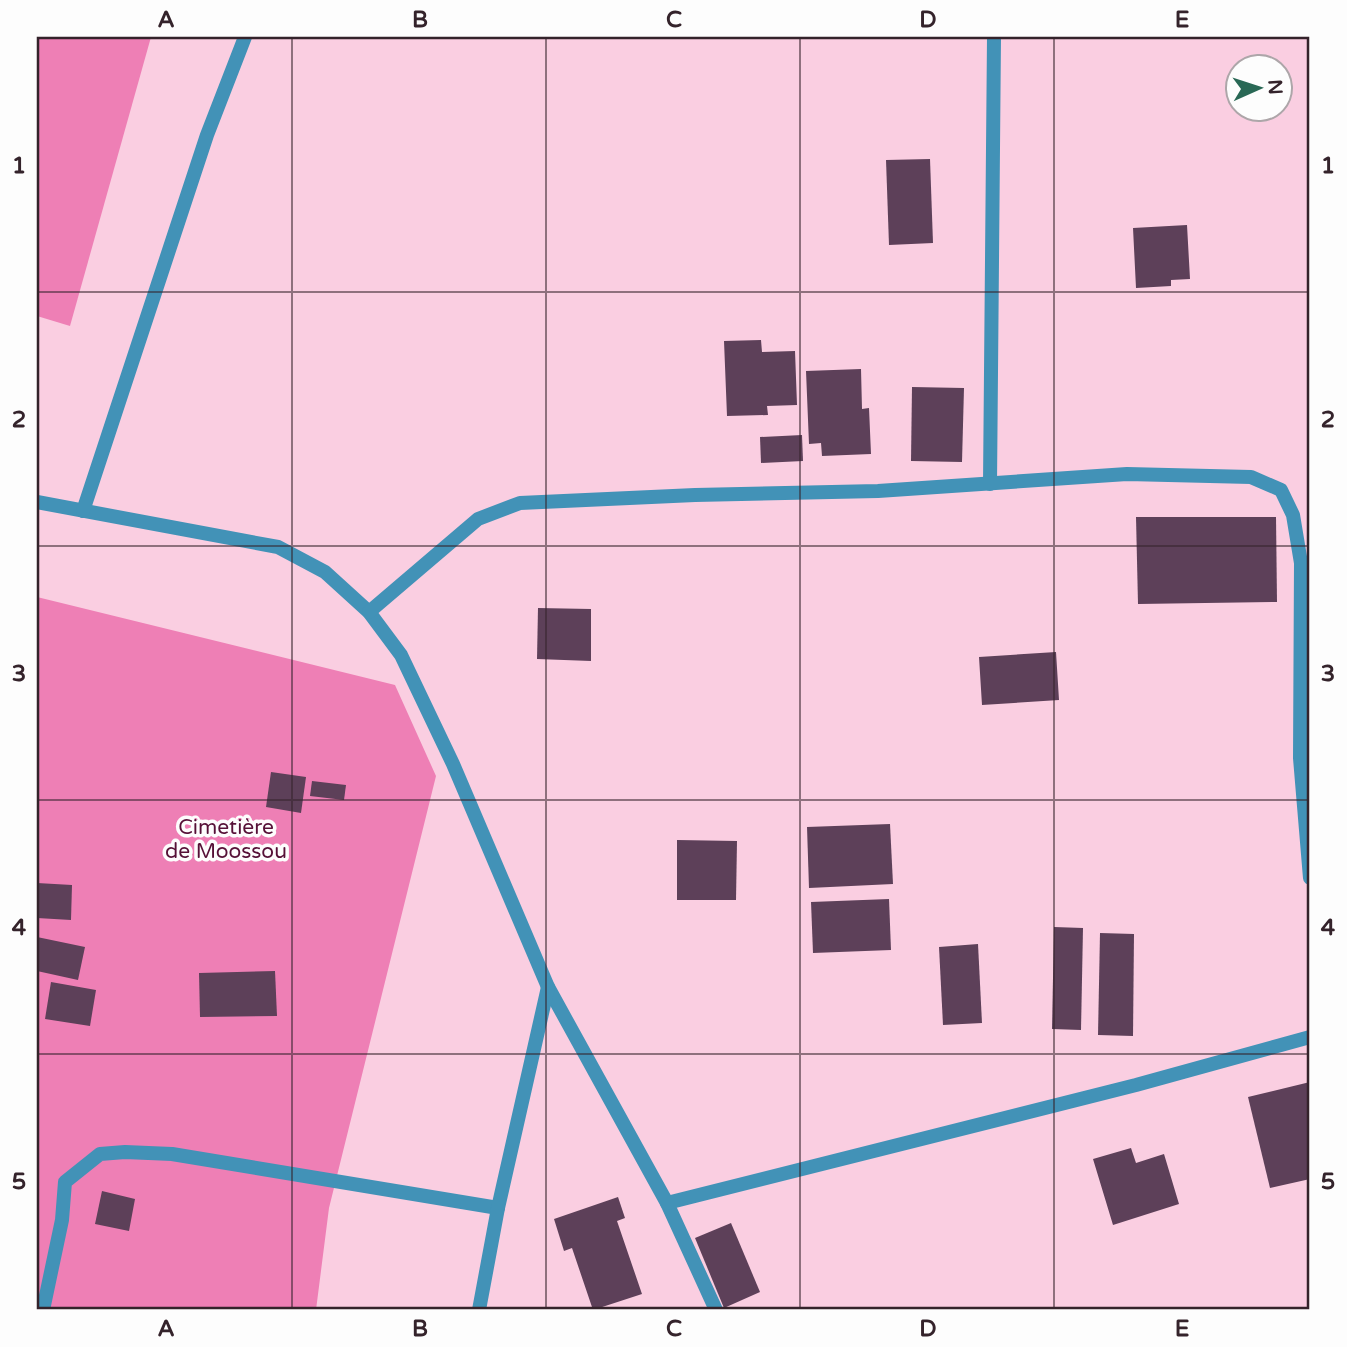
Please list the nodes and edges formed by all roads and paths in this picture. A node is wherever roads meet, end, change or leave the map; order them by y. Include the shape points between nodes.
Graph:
1 (245, 37) edge
2 (994, 37) edge
3 (990, 484) junction
4 (37, 502) edge
5 (83, 511) junction
6 (369, 612) junction
7 (1310, 878) edge
8 (548, 987) junction
9 (1310, 1037) edge
10 (667, 1203) junction
11 (498, 1208) junction
12 (43, 1310) edge
13 (479, 1310) edge
14 (716, 1310) edge

1 - 5 street via 207,135
2 - 3 street
3 - 6 street via 520,503 478,519
3 - 7 street via 1127,474 1251,477 1280,490 1293,515 1301,563 1300,758
4 - 5 street
5 - 6 street via 278,547 325,572
6 - 8 street via 401,655 442,740
8 - 10 street
8 - 11 street
9 - 10 street
10 - 14 street
11 - 12 street via 172,1154 100,1154 65,1182
11 - 13 street

